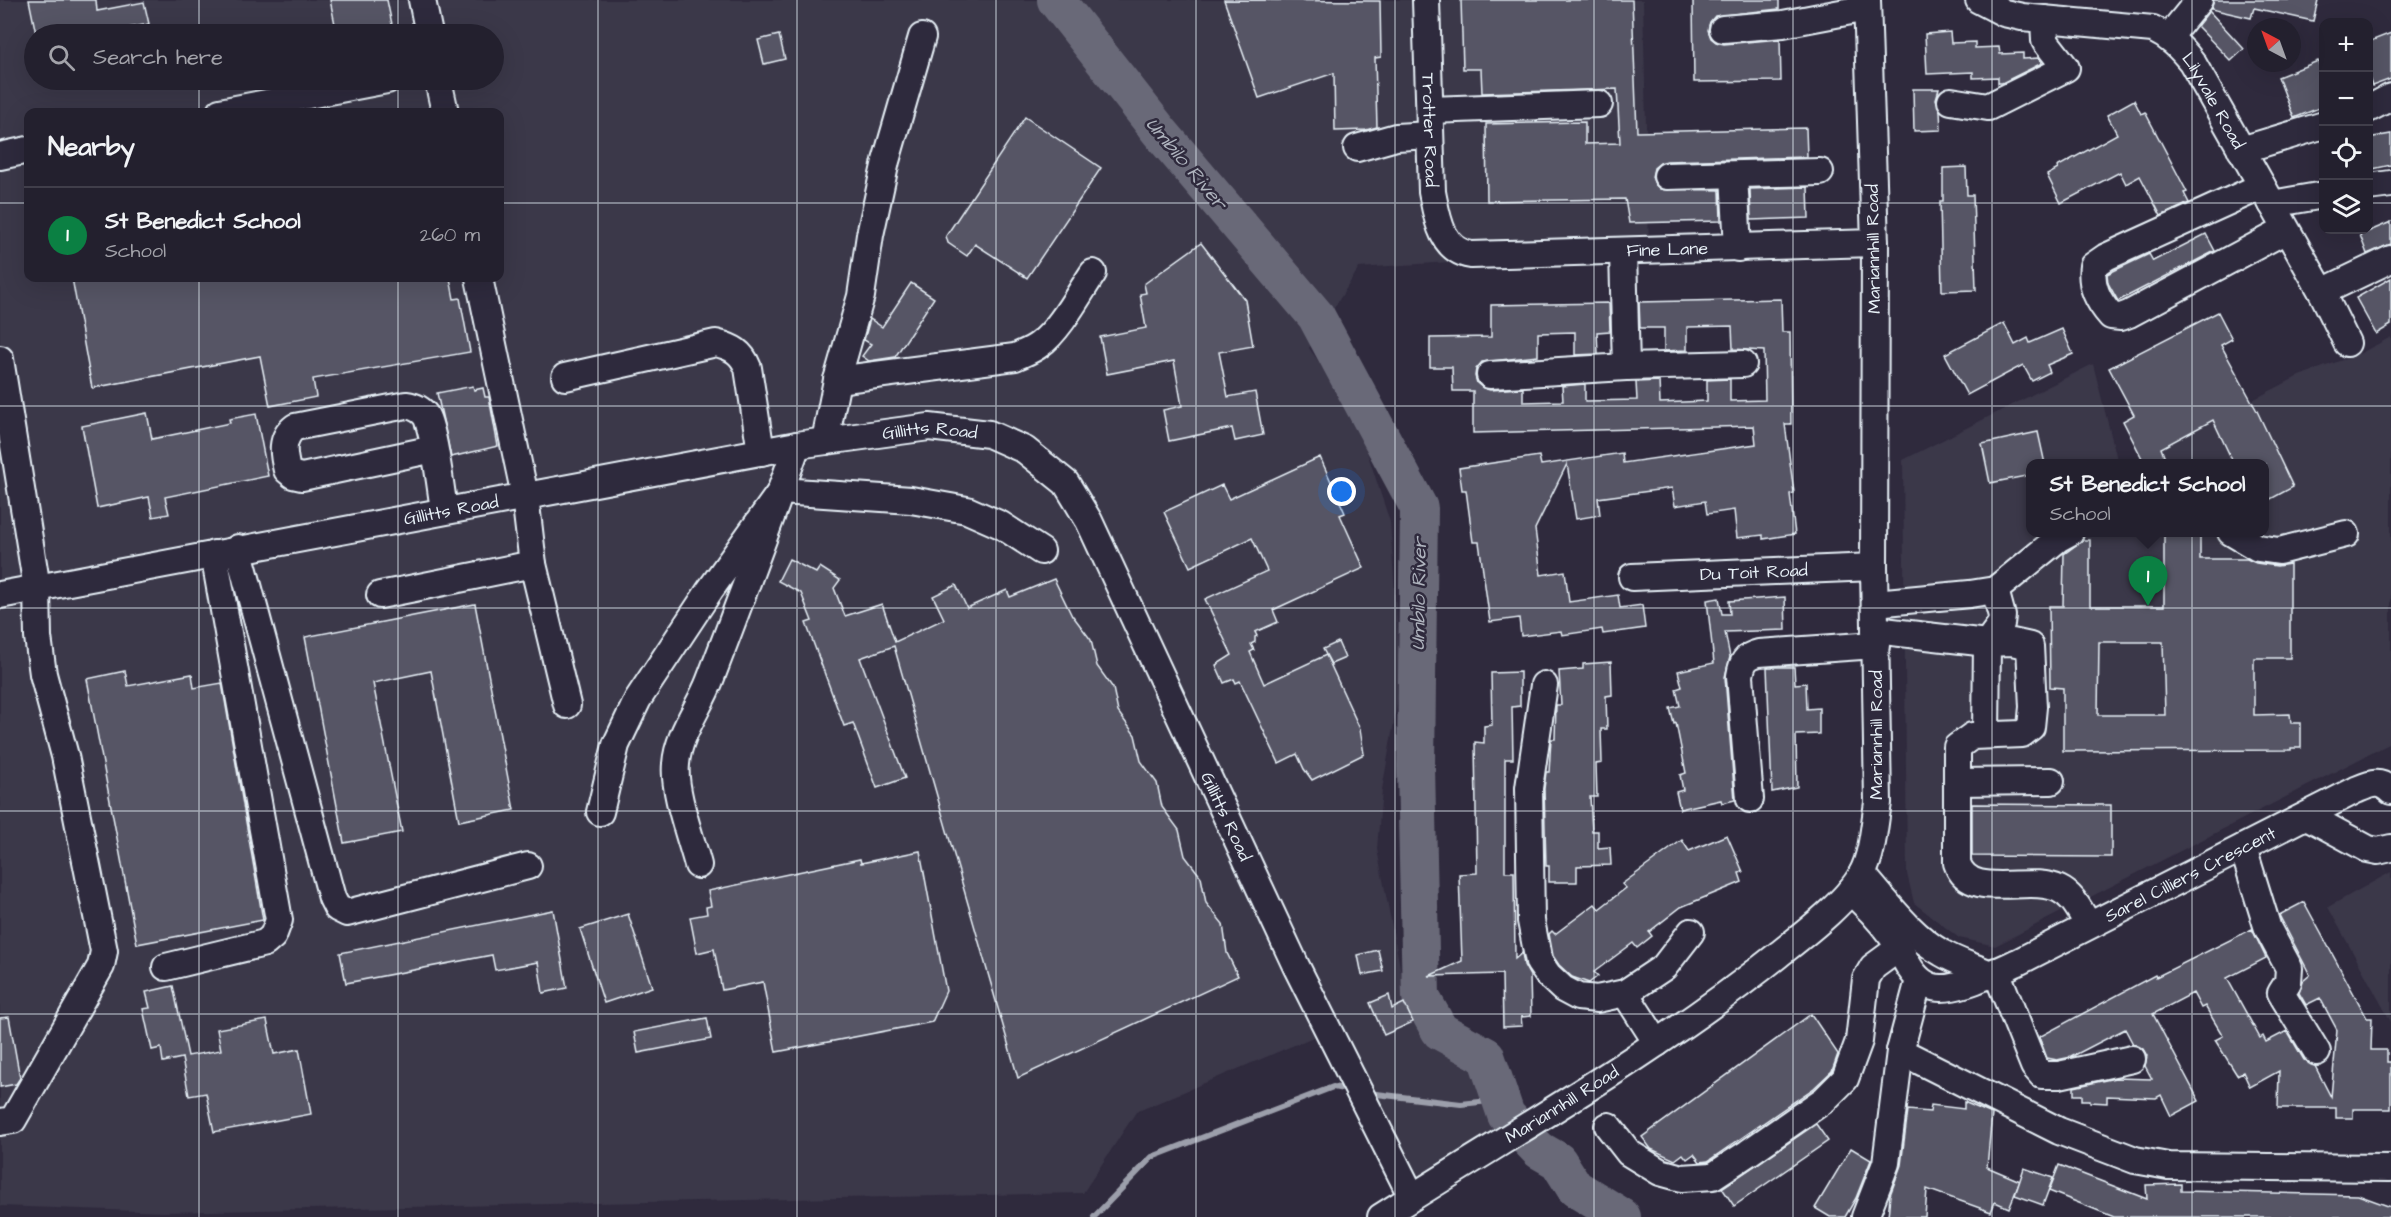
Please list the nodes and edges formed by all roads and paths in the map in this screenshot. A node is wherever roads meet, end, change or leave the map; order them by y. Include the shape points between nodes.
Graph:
1 (422, 0) edge
2 (1426, 0) edge
3 (1979, 0) edge
4 (2199, 0) edge
5 (1867, 4) edge
6 (2044, 19) junction
7 (427, 24) edge
8 (1723, 29) dead end
9 (2169, 37) junction
10 (922, 38) dead end
11 (335, 90) edge
12 (440, 90) edge
13 (2391, 97) edge
14 (1951, 101) dead end
15 (1599, 104) dead end
16 (2373, 106) edge
17 (241, 108) edge
18 (444, 108) edge
19 (1430, 122) junction
20 (2321, 126) edge
21 (1357, 148) dead end
22 (2241, 150) junction
23 (24, 151) edge
24 (0, 156) edge
25 (1820, 172) dead end
26 (1734, 175) junction
27 (1667, 176) dead end
28 (2391, 184) edge
29 (2373, 187) edge
30 (2267, 195) junction
31 (2319, 195) edge
32 (2286, 230) junction
33 (1875, 243) junction
34 (1738, 248) junction
35 (1623, 252) junction
36 (1459, 253) joint
37 (2391, 259) edge
38 (1093, 273) dead end
39 (480, 282) edge
40 (2322, 292) junction
41 (2347, 343) dead end
42 (1743, 364) dead end
43 (1, 367) edge
44 (1626, 367) junction
45 (1490, 375) dead end
46 (565, 377) dead end
47 (837, 380) junction
48 (825, 441) junction
49 (797, 445) junction
50 (434, 449) junction
51 (761, 452) junction
52 (781, 491) junction
53 (525, 496) junction
54 (444, 510) junction
55 (2346, 534) dead end
56 (2061, 537) edge
57 (2239, 537) edge
58 (1041, 550) dead end
59 (226, 551) junction
60 (533, 564) junction
61 (1874, 567) junction
62 (1632, 577) dead end
63 (38, 588) junction
64 (1995, 590) junction
65 (0, 595) edge
66 (380, 595) dead end
67 (1875, 603) junction
68 (1869, 640) junction
69 (1987, 643) junction
70 (1544, 685) dead end
71 (567, 705) dead end
72 (1986, 734) junction
73 (2051, 781) dead end
74 (1957, 782) junction
75 (2391, 790) edge
76 (1750, 799) dead end
77 (600, 812) dead end
78 (2307, 816) junction
79 (2243, 848) junction
80 (2391, 848) edge
81 (528, 866) dead end
82 (698, 866) dead end
83 (1856, 882) junction
84 (2089, 925) junction
85 (1691, 932) dead end
86 (1899, 948) junction
87 (166, 967) dead end
88 (1993, 973) junction
89 (1919, 980) junction
90 (1625, 993) junction
91 (1657, 1043) junction
92 (1900, 1051) junction
93 (2317, 1052) dead end
94 (2132, 1059) dead end
95 (0, 1122) edge
96 (1608, 1126) dead end
97 (2391, 1168) edge
98 (1412, 1197) junction
99 (1381, 1217) edge
100 (1865, 1217) edge

1 - 7 street
2 - 19 street, Trotter Road
3 - 6 street, Lilyvale Road via 2004,13
4 - 9 street
5 - 8 street via 1783,24
5 - 33 street, Mariannhill Road
6 - 9 street, Lilyvale Road via 2131,25
6 - 14 street via 2045,41 2066,68 1988,107
9 - 22 street, Lilyvale Road via 2192,62
10 - 47 street via 886,161 861,296
11 - 17 street
12 - 18 street
13 - 16 street
15 - 19 street
19 - 21 street
19 - 36 street, Trotter Road via 1437,221 1447,241
20 - 22 street
22 - 30 street, Lilyvale Road
23 - 24 street
25 - 26 street
26 - 27 street
26 - 34 street
28 - 29 street
30 - 31 street
30 - 32 street, Lilyvale Road
30 - 32 street via 2106,257 2092,267 2091,279 2101,304 2111,316 2129,314
32 - 40 street, Lilyvale Road
33 - 34 street, Fine Lane
33 - 61 street, Mariannhill Road
34 - 35 street, Fine Lane
35 - 36 street, Fine Lane
35 - 44 street
37 - 40 street
38 - 47 street via 1043,343 1032,350 1015,357
39 - 53 street
40 - 41 street, Lilyvale Road
42 - 44 street
43 - 63 street
44 - 45 street
46 - 51 street via 716,343 727,345 743,357 748,368
47 - 48 street
48 - 49 street, Gillitts Road
48 - 98 street, Gillitts Road via 929,427 989,434 1025,450 1066,483 1089,521 1296,966
49 - 51 street, Gillitts Road
49 - 52 street
50 - 50 street via 302,477 287,470 284,441 295,428 406,405 421,410 427,418
50 - 54 street
51 - 53 street, Gillitts Road
52 - 58 street via 911,501 967,510
52 - 77 street via 638,699 616,745
52 - 82 street via 676,763 678,789
53 - 54 street, Gillitts Road
53 - 60 street
54 - 59 street, Gillitts Road
55 - 57 street via 2279,551 2258,548
56 - 64 street
59 - 63 street, Gillitts Road
59 - 81 street via 337,908 347,913
59 - 87 street via 279,920 273,936 265,943
60 - 66 street
60 - 71 street
61 - 62 street, Du Toit Road
61 - 67 street, Mariannhill Road
63 - 65 street, Gillitts Road
63 - 95 street via 43,675 65,756 104,951 101,966 13,1120
64 - 67 street
64 - 69 street via 2001,624
67 - 68 street, Mariannhill Road
68 - 69 street
68 - 76 street via 1759,652 1744,660 1740,676
68 - 83 street, Mariannhill Road via 1878,803 1873,837
69 - 72 street
69 - 72 street via 2030,646 2033,707 2031,727 2022,734
70 - 90 street via 1529,788 1533,941 1539,962 1563,989 1578,997 1597,999
72 - 74 street via 1972,736 1957,747
73 - 74 street
74 - 84 street via 1957,863 1964,876 1978,884 2041,884 2059,889 2071,897
75 - 78 street, Sarel Cilliers Crescent via 2372,783
78 - 79 street, Sarel Cilliers Crescent
78 - 80 street via 2368,849
79 - 84 street, Sarel Cilliers Crescent
79 - 93 street via 2268,928 2289,968 2288,982 2281,993
83 - 86 street
83 - 88 street via 1932,947
83 - 91 street, Mariannhill Road via 1808,931 1736,989
84 - 88 street, Sarel Cilliers Crescent
85 - 90 street via 1664,967
86 - 89 street
86 - 96 street via 1873,968 1866,979 1859,1041 1845,1079 1824,1100 1713,1176 1682,1178 1660,1172 1629,1153
88 - 89 street, Sarel Cilliers Crescent via 1947,987 1929,986
88 - 94 street via 2034,1066 2042,1075 2060,1075
89 - 92 street
90 - 91 street
91 - 98 street, Mariannhill Road
92 - 97 street via 2059,1131 2135,1160 2168,1166
92 - 100 street via 1886,1163
98 - 99 street, Mariannhill Road

